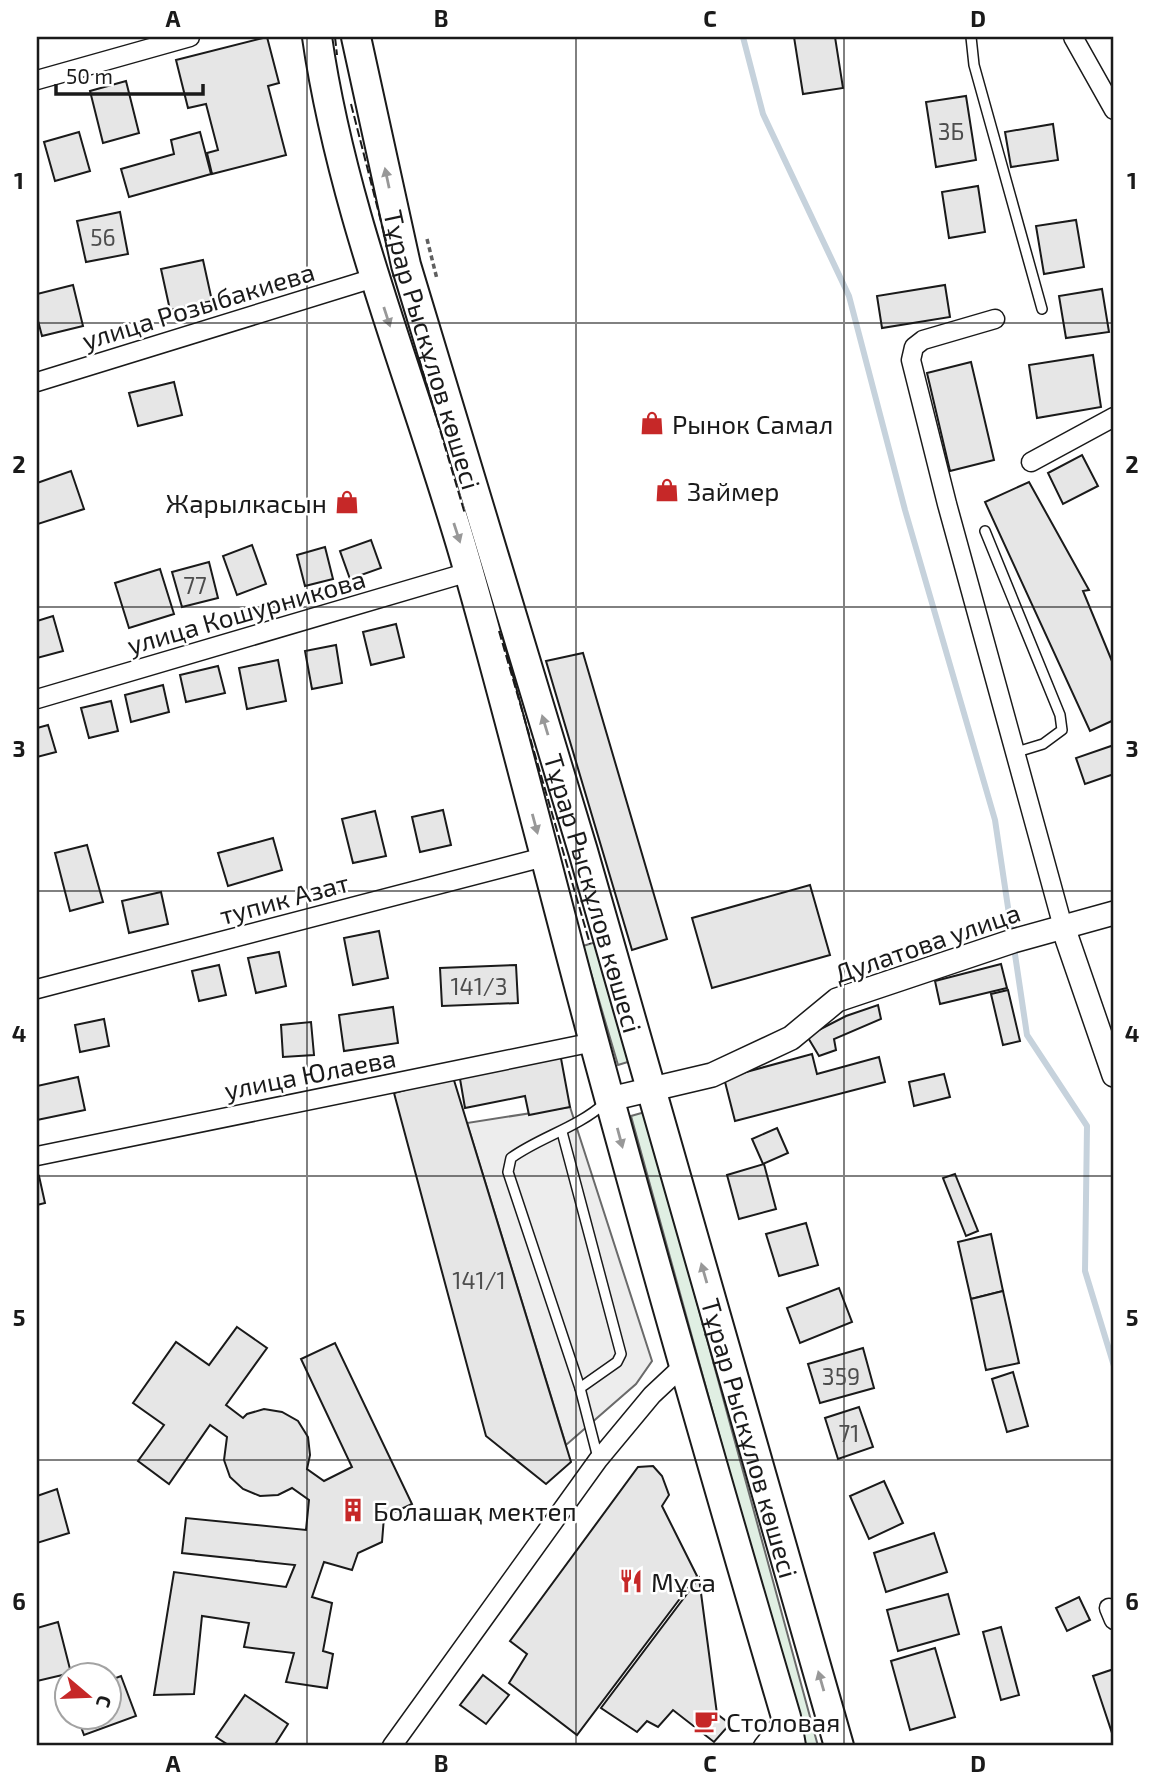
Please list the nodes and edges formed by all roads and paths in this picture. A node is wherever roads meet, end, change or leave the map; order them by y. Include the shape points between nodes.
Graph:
1 (190, 37) edge
2 (317, 37) edge
3 (356, 37) edge
4 (971, 37) edge
5 (1073, 37) edge
6 (365, 78) junction
7 (37, 80) edge
8 (325, 92) junction
9 (1114, 110) edge
10 (374, 278) junction
11 (1042, 309) dead end
12 (995, 319) dead end
13 (37, 382) edge
14 (1114, 417) edge
15 (1031, 462) dead end
16 (985, 531) dead end
17 (469, 572) junction
18 (37, 699) edge
19 (1017, 752) junction
20 (544, 857) junction
21 (1114, 913) edge
22 (1063, 927) junction
23 (37, 989) edge
24 (594, 1042) junction
25 (1114, 1075) edge
26 (652, 1090) junction
27 (610, 1100) junction
28 (562, 1132) junction
29 (37, 1156) edge
30 (683, 1367) junction
31 (580, 1388) junction
32 (598, 1460) junction
33 (786, 1717) junction
34 (392, 1746) edge
35 (763, 1746) edge
36 (791, 1746) edge
37 (839, 1746) edge

1 - 7 street
2 - 8 main road, Тұрар Рыскұлов көшесі
3 - 6 main road, Тұрар Рыскұлов көшесі
4 - 11 lane via 974,65
5 - 9 street
6 - 8 main road
26 -> 6 main road, Тұрар Рыскұлов көшесі via 406,265
8 - 10 main road, Тұрар Рыскұлов көшесі
10 - 13 street, улица Розыбакиева
10 -> 17 main road, Тұрар Рыскұлов көшесі
12 - 19 street via 923,340 914,347 911,360
14 - 15 street
16 - 19 lane via 1060,715 1062,730 1043,744
17 - 18 street, улица Кошурникова
17 -> 20 main road, Тұрар Рыскұлов көшесі
19 - 22 street
20 - 23 street, тупик Азат
20 - 24 main road, Тұрар Рыскұлов көшесі
21 - 22 street, Дулатова улица
22 - 25 street
22 - 26 street, Дулатова улица via 837,1000 791,1038 712,1075
24 - 27 main road, Тұрар Рыскұлов көшесі
24 - 29 street, улица Юлаева
26 - 27 street, Дулатова улица
37 -> 26 main road, Тұрар Рыскұлов көшесі
27 - 28 lane
27 -> 30 main road, Тұрар Рыскұлов көшесі
28 - 31 lane via 621,1354 617,1362
28 - 31 lane via 511,1158 508,1172
30 - 32 street via 652,1395
30 - 33 main road, Тұрар Рыскұлов көшесі
31 - 32 lane
32 - 34 street
33 - 35 street
33 - 36 main road, Тұрар Рыскұлов көшесі

